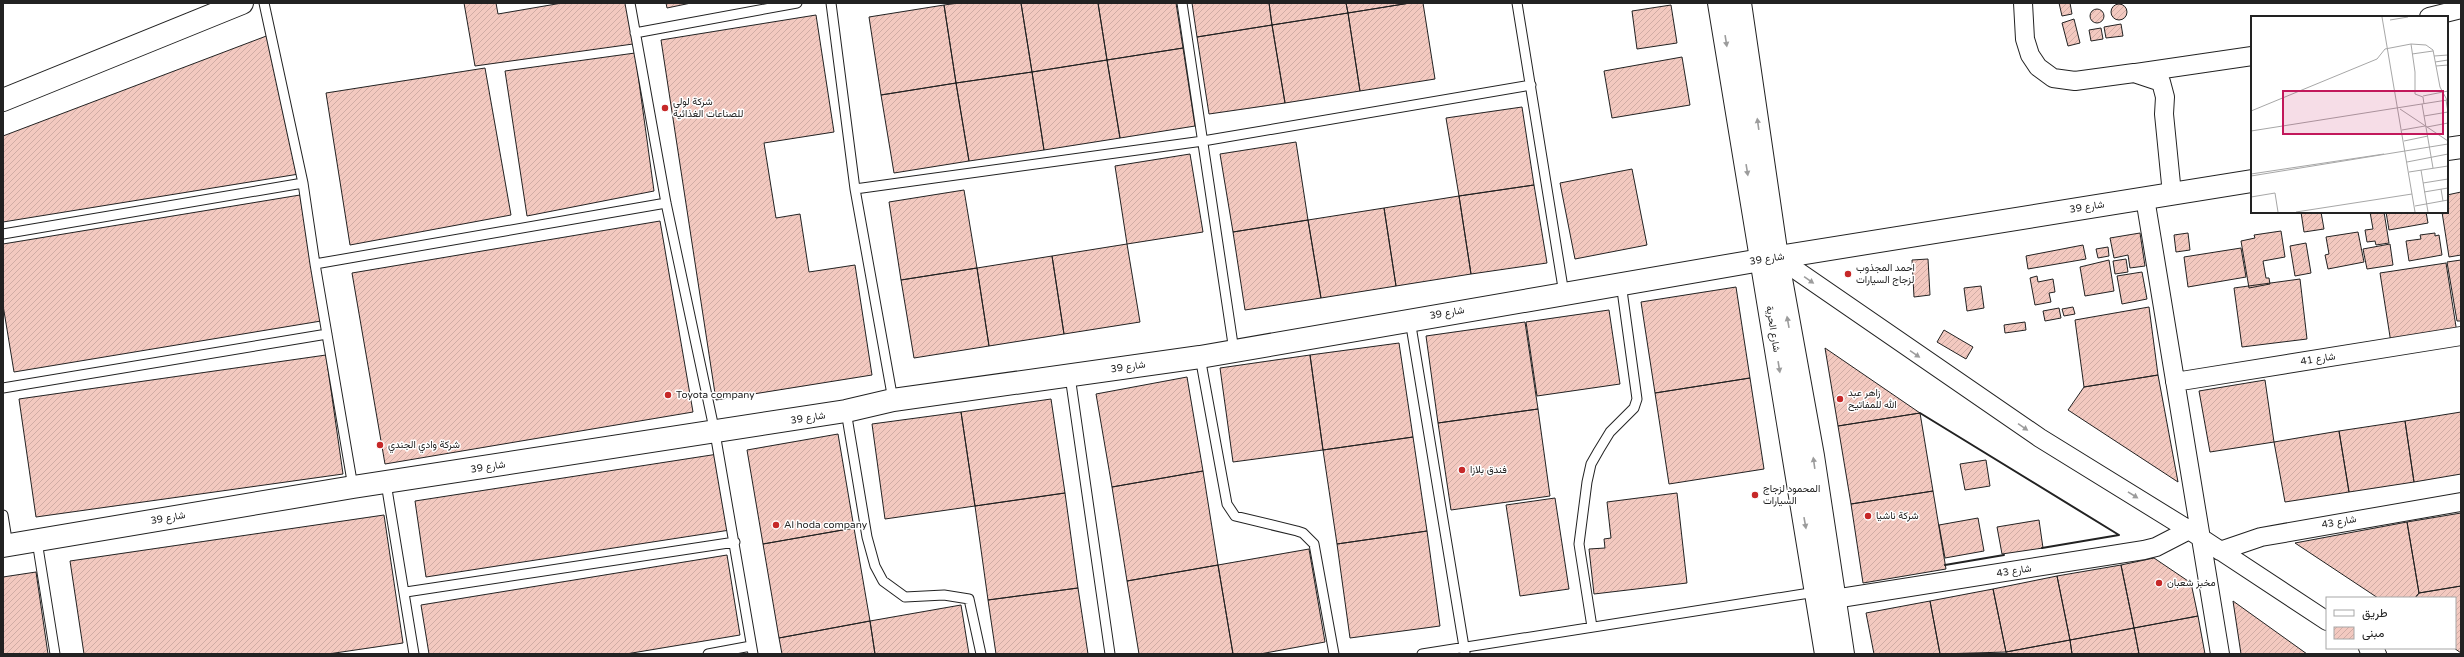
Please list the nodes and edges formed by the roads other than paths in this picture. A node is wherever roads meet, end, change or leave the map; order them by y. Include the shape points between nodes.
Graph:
1 (242, 3) edge
2 (264, 3) edge
3 (630, 3) edge
4 (797, 3) edge
5 (831, 3) edge
6 (1182, 3) edge
7 (1517, 3) edge
8 (1719, 3) edge
9 (1740, 3) edge
10 (2023, 3) edge
11 (2461, 9) edge
12 (2433, 16) edge
13 (635, 33) junction
14 (2251, 56) edge
15 (2134, 73) junction
16 (1530, 85) junction
17 (3, 100) edge
18 (1203, 141) junction
19 (2461, 147) edge
20 (2448, 149) edge
21 (2251, 181) edge
22 (303, 183) junction
23 (855, 189) junction
24 (2172, 194) junction
25 (2145, 198) junction
26 (666, 204) junction
27 (3, 234) edge
28 (1769, 258) junction
29 (314, 264) junction
30 (1622, 283) junction
31 (1564, 294) junction
32 (1410, 320) junction
33 (327, 334) junction
34 (2461, 336) edge
35 (1234, 351) junction
36 (1200, 357) junction
37 (1070, 376) junction
38 (2175, 382) junction
39 (3, 388) edge
40 (893, 400) junction
41 (846, 411) junction
42 (714, 433) junction
43 (386, 483) junction
44 (353, 487) junction
45 (2461, 502) edge
46 (3, 515) edge
47 (2196, 535) junction
48 (37, 541) junction
49 (735, 542) junction
50 (5, 546) edge
51 (2220, 551) junction
52 (406, 592) junction
53 (1828, 594) junction
54 (2326, 620) edge
55 (1592, 627) junction
56 (752, 650) edge
57 (1465, 651) edge
58 (55, 654) edge
59 (412, 654) edge
60 (708, 654) edge
61 (981, 654) edge
62 (1110, 654) edge
63 (1334, 654) edge
64 (1422, 654) edge
65 (1826, 654) edge
66 (1843, 654) edge
67 (2220, 654) edge

1 - 17 street
2 - 22 lane
3 - 13 lane
4 - 13 lane
5 - 23 lane
6 - 18 lane
7 - 16 lane
8 -> 28 street, شارع الحرية
28 -> 9 street, شارع الحرية
10 - 15 street via 2025,39 2030,55 2038,67 2053,78 2075,81
11 - 12 street
13 - 26 lane
14 - 15 street
15 - 24 street via 2161,82 2165,97 2164,114
16 - 18 lane
16 - 31 lane
18 - 23 lane
18 - 35 lane
19 - 20 street
21 - 24 street, شارع 39
22 - 27 lane
22 - 29 lane
23 - 40 lane
24 - 25 street, شارع 39
25 - 28 street, شارع 39
25 - 38 street
26 - 29 lane
26 - 42 lane
28 - 30 street, شارع 39
28 -> 47 street via 2040,438
28 - 53 street, شارع الحرية via 1813,456
29 - 33 lane
30 - 31 street, شارع 39
30 - 55 lane via 1637,399 1634,408 1610,432 1599,450 1591,464 1587,482 1579,544
31 - 32 street, شارع 39
32 - 35 street, شارع 39
32 - 57 lane
33 - 39 lane
33 - 44 lane
34 - 38 street, شارع 41
35 - 36 street, شارع 39
36 - 37 street, شارع 39
36 - 63 lane via 1227,504 1236,516 1303,533 1314,544
37 - 40 street, شارع 39
37 - 62 lane
38 - 47 street
40 - 41 street, شارع 39
41 - 42 street, شارع 39
41 - 61 lane via 867,537 875,566 883,581 905,597 944,595 969,599
42 - 43 street, شارع 39
42 - 49 lane
43 - 44 street, شارع 39
43 - 52 lane
44 - 48 street, شارع 39
45 - 51 street, شارع 43 via 2261,537
46 - 50 lane
47 - 51 street
47 - 53 street, شارع 43 via 2144,550
47 - 67 street
48 - 50 street, شارع 39
48 - 58 lane
49 - 52 lane
49 - 56 lane
51 - 54 street
52 - 59 lane
53 - 55 lane
53 - 65 street, شارع الحرية
53 - 66 street, شارع الحرية
55 - 57 lane
56 - 60 lane
57 - 64 lane

